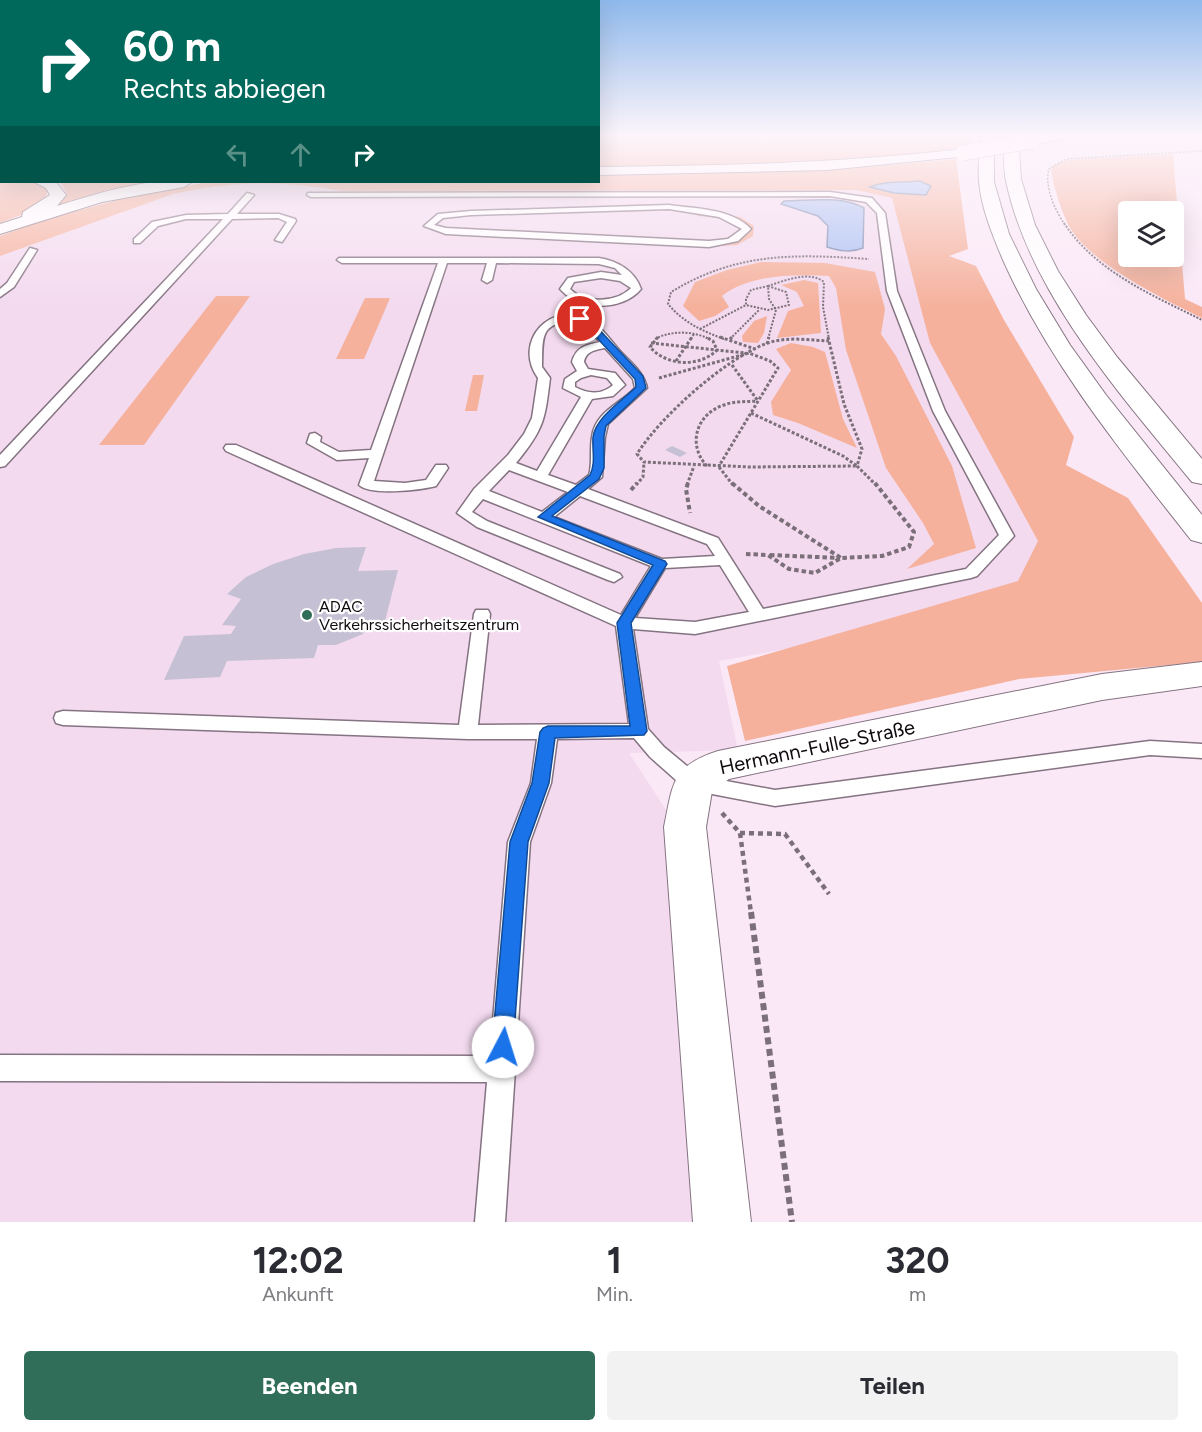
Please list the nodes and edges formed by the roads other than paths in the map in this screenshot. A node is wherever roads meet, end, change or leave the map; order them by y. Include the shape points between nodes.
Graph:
1 (57, 193) edge
2 (125, 193) edge
3 (989, 193) edge
4 (1017, 193) edge
5 (250, 195) dead end
6 (311, 195) dead end
7 (670, 201) junction
8 (230, 217) junction
9 (0, 228) edge
10 (279, 240) dead end
11 (136, 241) dead end
12 (33, 250) dead end
13 (342, 260) dead end
14 (443, 261) junction
15 (492, 261) junction
16 (579, 261) junction
17 (487, 280) dead end
18 (630, 281) junction
19 (566, 284) junction
20 (0, 294) edge
21 (608, 344) junction
22 (633, 372) junction
23 (584, 373) junction
24 (610, 375) junction
25 (568, 384) junction
26 (543, 386) junction
27 (612, 392) junction
28 (588, 395) junction
29 (629, 400) junction
30 (315, 437) dead end
31 (231, 448) dead end
32 (375, 454) junction
33 (0, 463) edge
34 (507, 464) junction
35 (441, 468) dead end
36 (540, 477) junction
37 (1202, 477) edge
38 (366, 485) junction
39 (577, 490) junction
40 (479, 492) junction
41 (356, 502) junction
42 (544, 517) junction
43 (1202, 534) edge
44 (725, 560) junction
45 (660, 564) junction
46 (614, 577) dead end
47 (482, 614) dead end
48 (759, 615) junction
49 (624, 623) junction
50 (1202, 674) edge
51 (63, 718) dead end
52 (639, 731) junction
53 (468, 732) junction
54 (548, 732) junction
55 (1202, 751) edge
56 (693, 783) junction
57 (0, 1068) edge
58 (501, 1069) junction
59 (490, 1222) edge
60 (722, 1222) edge

1 - 9 main road via 54,201 41,210
2 - 9 main road
3 - 43 main road via 1010,259 1030,298 1106,412
4 - 37 main road via 1044,261 1066,300
5 - 8 lane
6 - 7 lane via 379,200
7 - 7 lane via 740,221 747,229 741,238 710,244 446,231 428,226 441,216
7 - 48 lane via 830,194 869,200 880,213 892,291 939,411 1007,536 971,573
8 - 10 lane via 279,216 292,221
8 - 11 lane via 186,217 155,224
8 - 33 lane
12 - 20 lane via 11,285
13 - 14 lane
14 - 15 lane
14 - 32 lane
15 - 16 lane
15 - 17 lane
16 - 18 lane via 615,263
16 - 19 lane
18 - 19 lane via 612,275 590,275
18 - 19 lane via 635,285 633,294 606,301 573,297 565,289
21 - 22 lane
21 - 23 lane via 580,354 578,362
21 - 26 lane via 580,319 549,323 540,333 536,367 544,378
22 - 24 lane
22 - 29 lane via 641,388
23 - 24 lane
23 - 25 lane
24 - 27 lane via 618,381
25 - 26 lane
25 - 28 lane via 573,391
26 - 34 lane via 537,423
27 - 28 lane
27 - 29 lane
28 - 36 lane
29 - 39 lane via 602,425 599,468 595,477
30 - 32 lane via 313,443 337,456
31 - 41 lane
32 - 38 lane
34 - 36 lane
34 - 40 lane
35 - 38 lane via 431,483 405,487
36 - 39 lane
38 - 41 lane
39 - 42 lane
39 - 44 lane via 713,541
40 - 42 lane
40 - 46 lane via 464,513 482,524
41 - 49 lane
42 - 45 lane
44 - 45 lane
44 - 48 lane
45 - 49 lane
47 - 53 lane
48 - 49 lane via 695,628
49 - 52 lane
50 - 56 main road, Hermann-Fulle-Straße via 1102,687 718,766
51 - 53 lane
52 - 54 lane
52 - 56 lane
53 - 54 lane
54 - 58 lane via 541,783 519,842
55 - 56 lane via 1150,748 775,798
56 - 60 main road via 685,827
57 - 58 lane
58 - 59 lane

